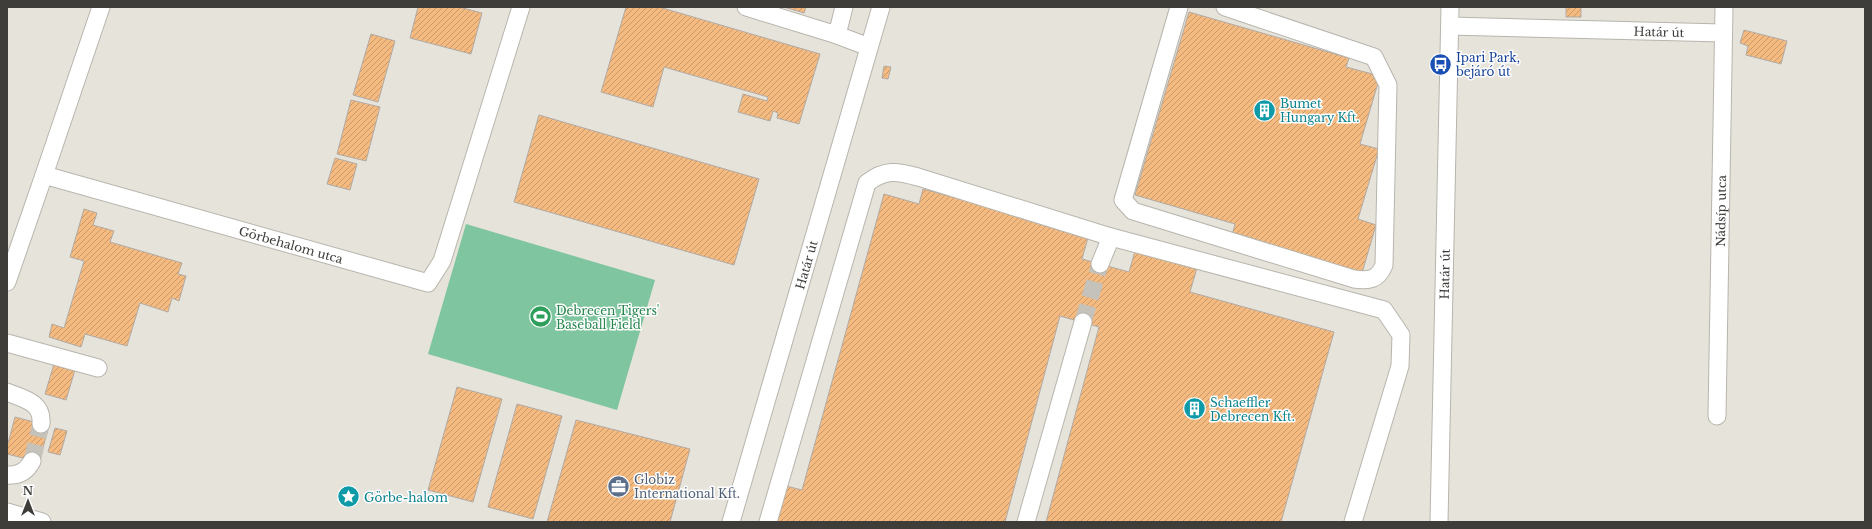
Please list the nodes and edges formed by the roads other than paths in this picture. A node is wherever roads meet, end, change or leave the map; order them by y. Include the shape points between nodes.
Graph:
1 (101, 7) edge
2 (521, 7) edge
3 (746, 7) edge
4 (844, 7) edge
5 (881, 7) edge
6 (1179, 7) edge
7 (1225, 7) edge
8 (1450, 7) edge
9 (1724, 7) edge
10 (1450, 26) junction
11 (1723, 33) junction
12 (837, 35) junction
13 (869, 46) junction
14 (44, 175) junction
15 (1111, 236) junction
16 (11, 254) edge
17 (1100, 264) tunnel mouth
18 (7, 282) edge
19 (1083, 322) tunnel mouth
20 (7, 343) edge
21 (98, 368) dead end
22 (7, 392) edge
23 (1717, 416) dead end
24 (41, 424) tunnel mouth
25 (32, 461) tunnel mouth
26 (7, 475) edge
27 (7, 512) edge
28 (42, 522) edge
29 (731, 522) edge
30 (768, 522) edge
31 (1026, 522) edge
32 (1354, 522) edge
33 (1439, 522) edge

1 - 14 street
2 - 14 street, Görbehalom utca via 442,261 428,283
3 - 12 street
4 - 12 street
5 - 13 street, Határ út
6 - 7 street via 1123,200 1133,211 1354,279 1367,281 1375,278 1381,273 1384,265 1388,84 1374,57
8 - 10 street, Határ út
9 - 11 street, Nádsíp utca
10 - 11 street, Határ út
10 - 33 street, Határ út
11 - 23 street, Nádsíp utca
12 - 13 street
13 - 29 street, Határ út
14 - 16 street
15 - 17 street
15 - 30 street via 901,172 887,172 871,180 867,184
15 - 32 street via 1384,310 1401,335 1400,366
16 - 18 street
19 - 31 street
20 - 21 street
22 - 24 street via 36,405 40,411
25 - 26 street via 22,473
27 - 28 street

